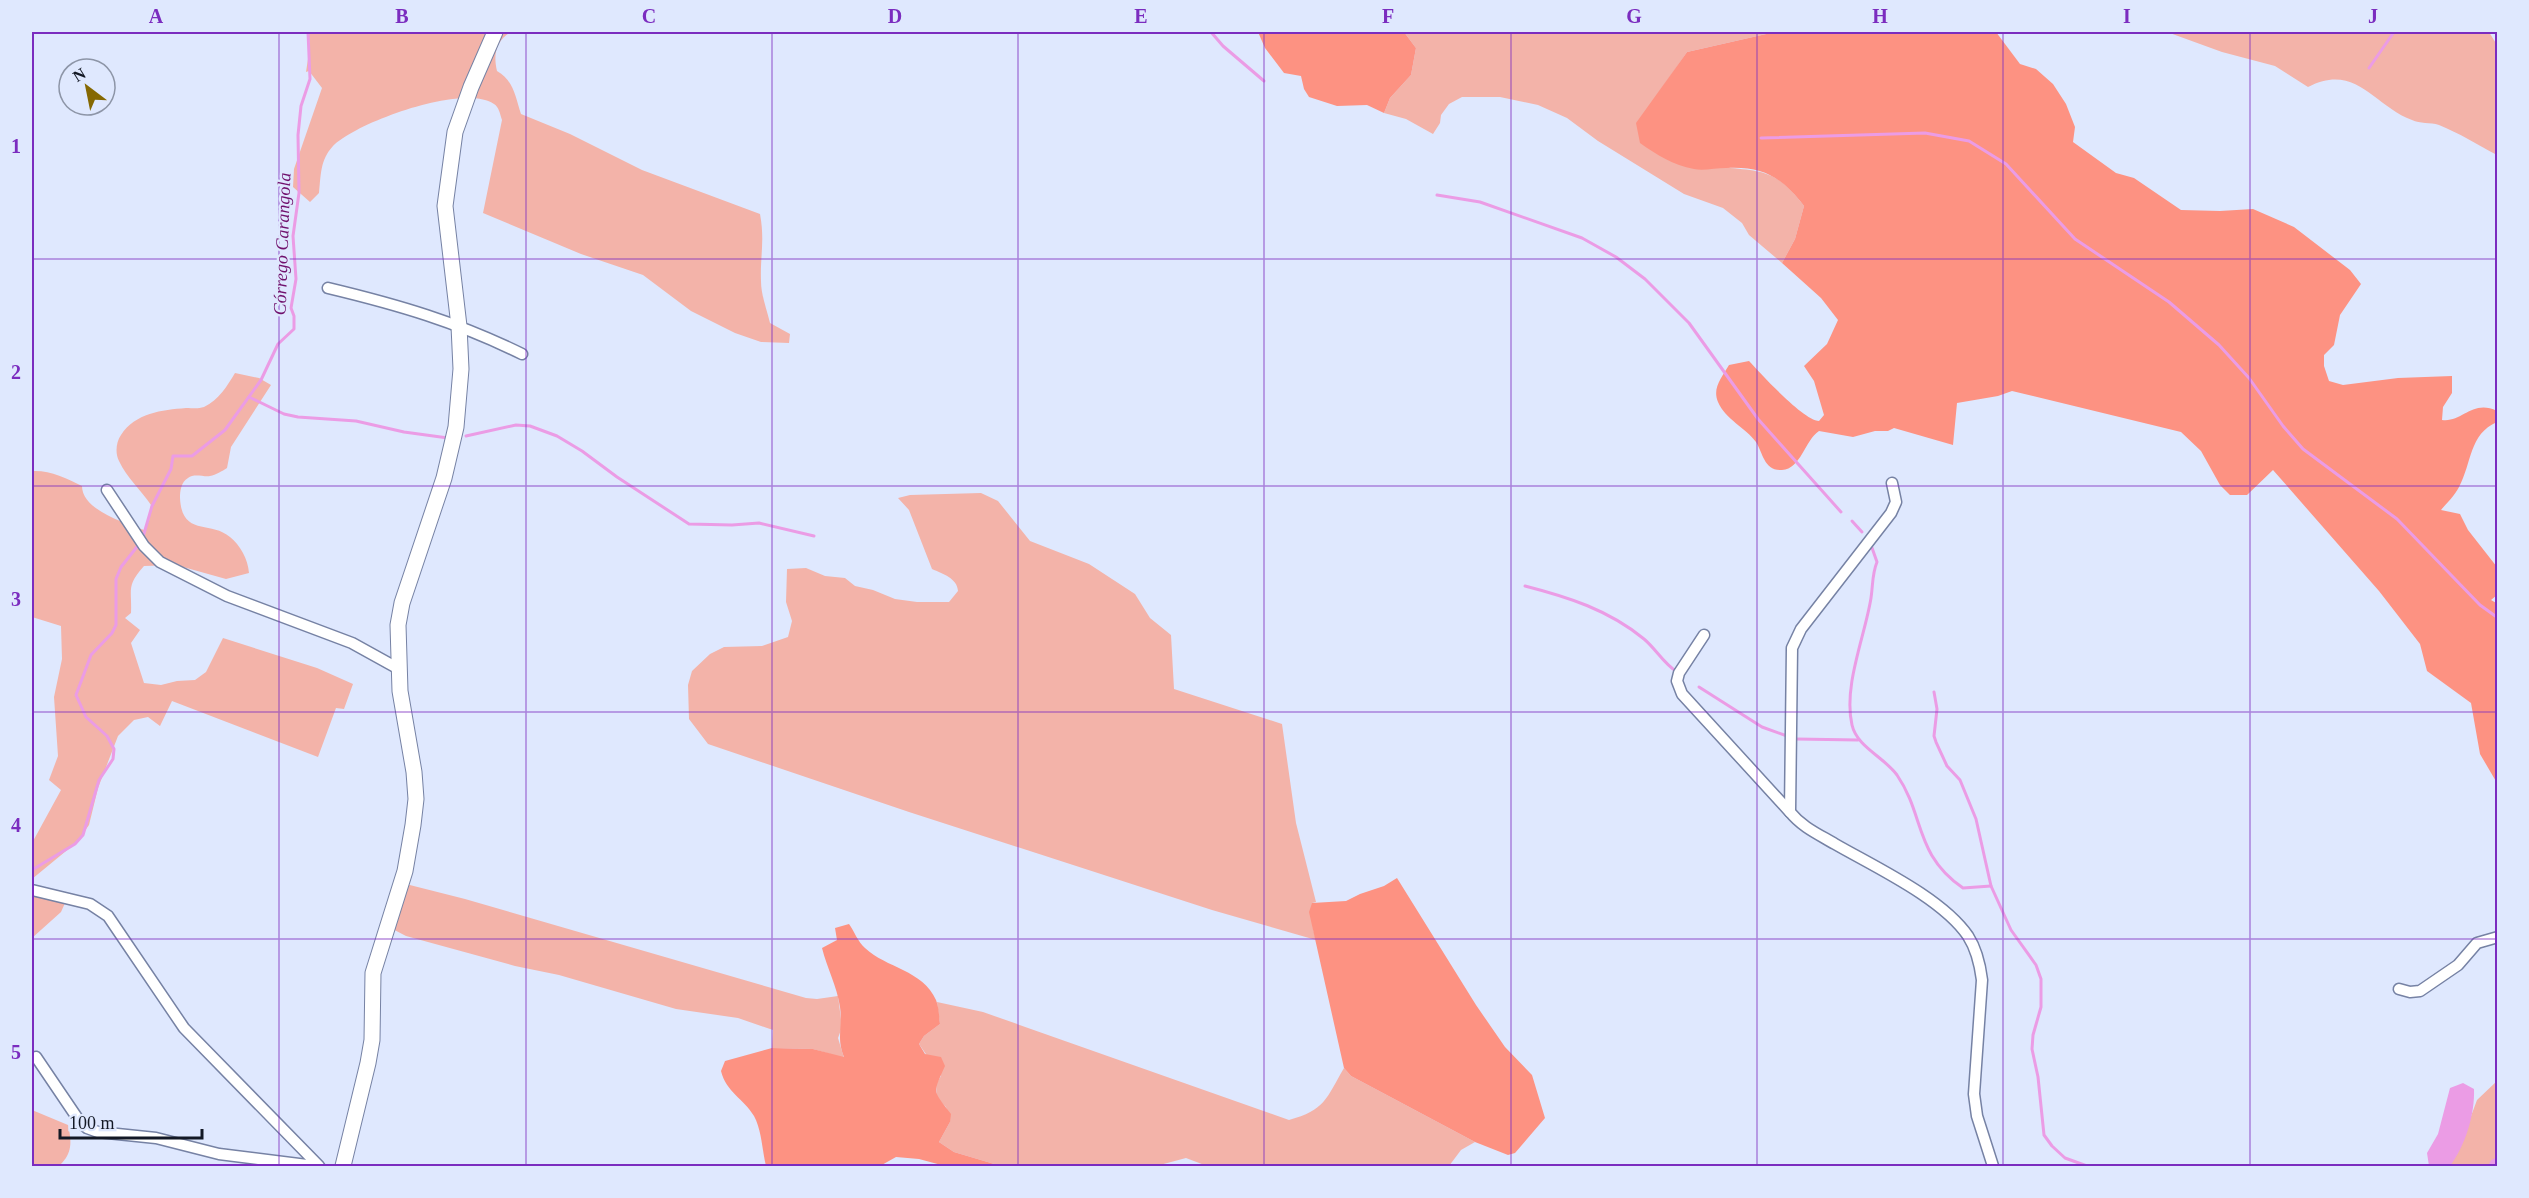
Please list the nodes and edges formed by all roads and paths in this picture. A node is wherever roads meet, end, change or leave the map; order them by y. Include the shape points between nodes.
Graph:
1 (495, 32) edge
2 (328, 288) dead end
3 (459, 326) junction
4 (522, 354) dead end
5 (1892, 483) dead end
6 (107, 490) dead end
7 (1704, 635) dead end
8 (399, 669) junction
9 (1790, 812) junction
10 (32, 890) edge
11 (2498, 937) edge
12 (2399, 989) dead end
13 (36, 1057) dead end
14 (317, 1167) edge
15 (343, 1167) edge
16 (1993, 1167) edge

1 - 3 street via 464,107 451,156 445,206
2 - 3 street via 396,304
3 - 4 street
3 - 8 street via 461,369 456,427 446,470 402,603
5 - 9 street via 1896,502 1891,513 1801,629 1792,648
6 - 8 street via 140,541 168,567 227,596 344,640
7 - 9 street via 1679,673 1678,687
8 - 15 street via 416,800 403,880 374,973 372,1040
9 - 16 street via 1804,826 1909,887 1948,915 1968,937 1980,964 1982,980 1975,1100
10 - 14 street via 90,904 108,916 184,1028
11 - 12 street via 2477,943 2458,965 2420,991
13 - 14 street via 87,1128 156,1138 219,1154

